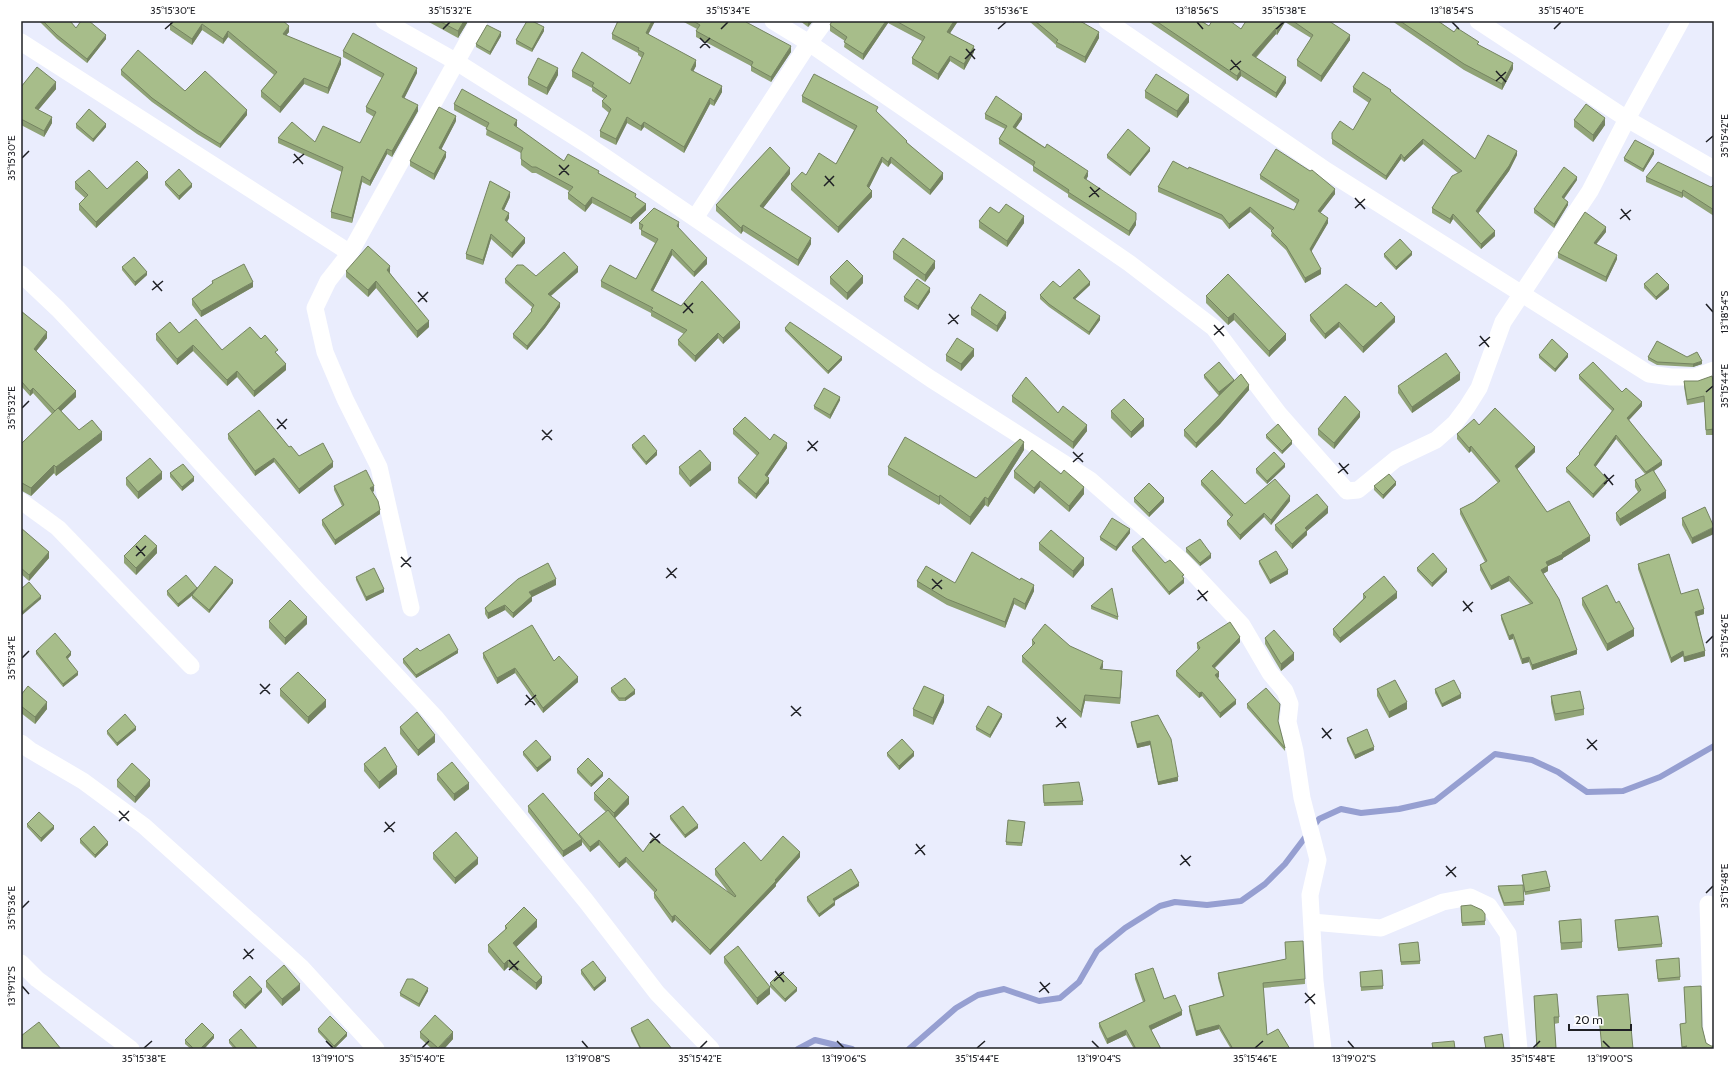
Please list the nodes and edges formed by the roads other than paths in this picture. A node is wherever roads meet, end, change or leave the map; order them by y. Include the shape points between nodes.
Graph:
1 (384, 21) edge
2 (479, 21) edge
3 (772, 21) edge
4 (826, 21) edge
5 (1107, 21) edge
6 (1478, 21) edge
7 (1681, 21) edge
8 (21, 42) edge
9 (809, 42) junction
10 (455, 61) junction
11 (1627, 119) junction
12 (1714, 169) edge
13 (695, 218) junction
14 (350, 253) junction
15 (21, 274) edge
16 (1522, 292) junction
17 (1714, 370) edge
18 (21, 502) edge
19 (410, 608) dead end
20 (191, 666) dead end
21 (21, 743) edge
22 (1708, 904) dead end
23 (1312, 922) junction
24 (21, 963) edge
25 (1714, 1041) edge
26 (131, 1049) edge
27 (376, 1049) edge
28 (711, 1049) edge
29 (1323, 1049) edge
30 (1520, 1049) edge

1 - 10 street
2 - 10 street
3 - 9 street
4 - 9 street
5 - 16 street via 1326,171
6 - 11 street
7 - 11 street
8 - 14 street
9 - 13 street
9 - 16 street via 1129,263 1214,328 1279,414 1347,491 1358,490 1396,459 1436,440 1455,423 1479,388 1503,322
10 - 13 street via 583,142
10 - 14 street
11 - 12 street
11 - 16 street via 1590,192
13 - 23 street via 931,379 1090,480 1183,562 1242,625 1270,673 1285,691 1290,704 1288,722 1302,798 1318,860 1310,895
14 - 19 street via 328,281 315,308 325,352 379,467
15 - 28 street via 58,309 132,388 434,717 586,901 657,993
16 - 17 street via 1649,374 1695,377
18 - 20 street via 58,528
21 - 27 street via 83,781 144,826 301,967
22 - 25 street
23 - 29 street via 1315,981
23 - 30 street via 1381,928 1443,902 1470,898 1489,906 1508,934
24 - 26 street via 37,979

